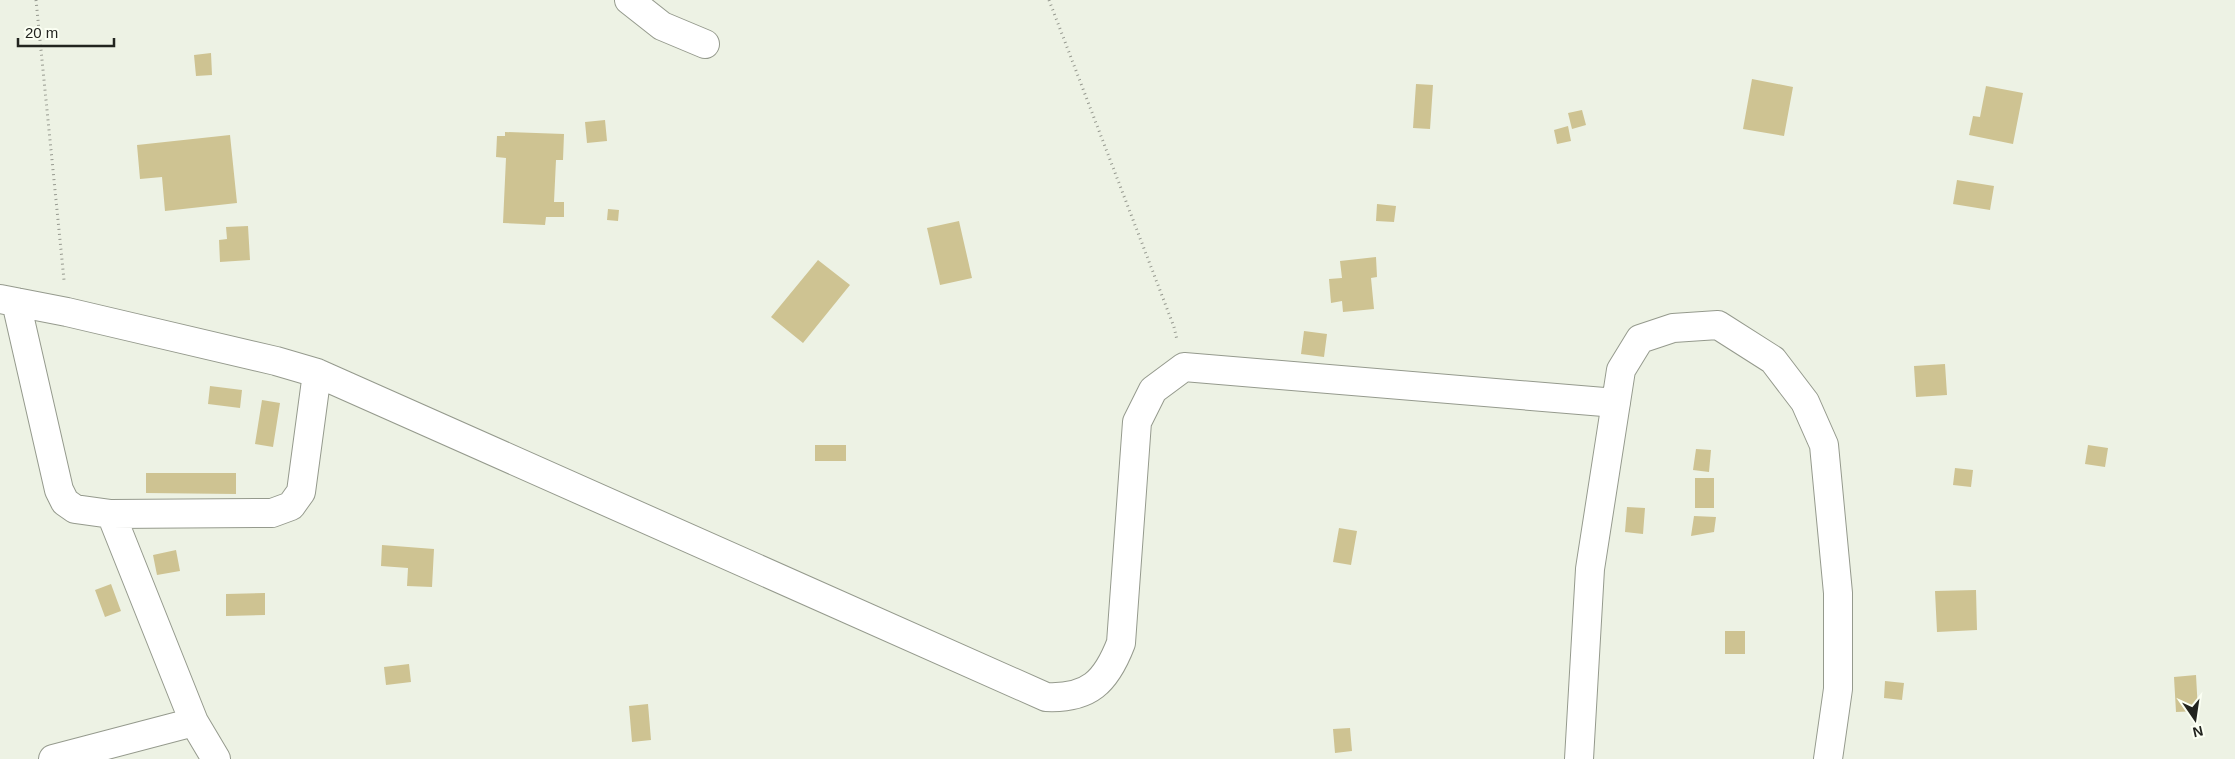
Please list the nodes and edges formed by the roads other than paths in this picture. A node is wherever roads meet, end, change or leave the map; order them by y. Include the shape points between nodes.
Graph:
1 (629, 0) edge
2 (705, 44) dead end
3 (8, 301) edge
4 (317, 373) junction
5 (1616, 403) junction
6 (111, 514) junction
7 (194, 722) junction
8 (53, 759) edge
9 (216, 759) edge
10 (1578, 759) edge
11 (1828, 759) edge

1 - 2 street via 662,26
3 - 4 street via 67,312
3 - 6 street via 61,495 74,509
4 - 5 street via 1028,690 1046,697 1063,698 1088,691 1106,674 1121,643 1137,422 1153,390 1184,368
4 - 6 street via 301,492 290,506 272,513
5 - 10 street via 1590,570
5 - 11 street via 1621,370 1640,339 1673,328 1718,324 1773,360 1805,402 1824,445 1838,593 1838,689
6 - 7 street
7 - 8 street
7 - 9 street

